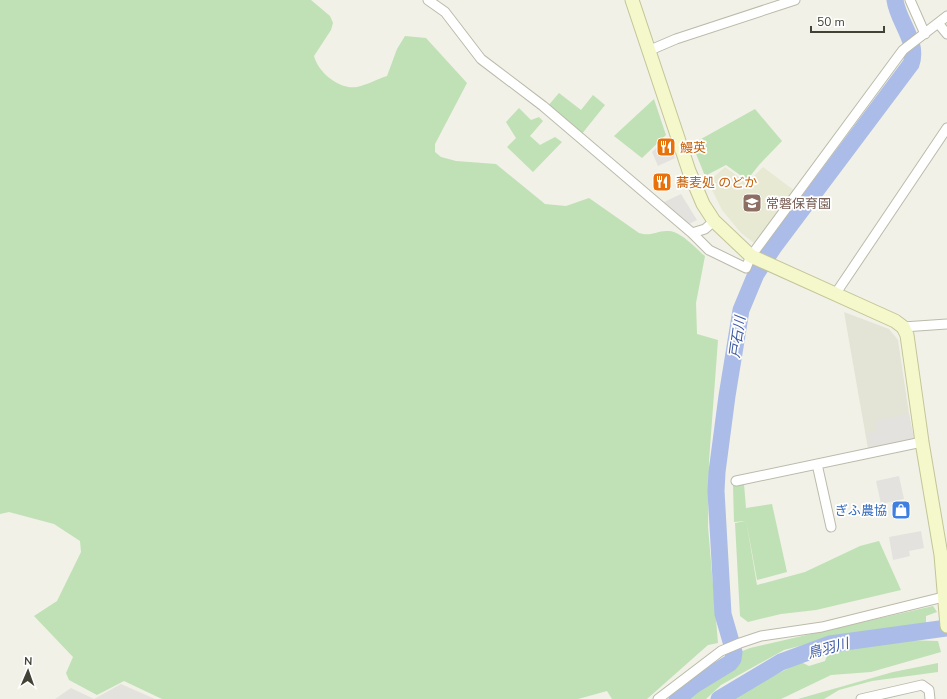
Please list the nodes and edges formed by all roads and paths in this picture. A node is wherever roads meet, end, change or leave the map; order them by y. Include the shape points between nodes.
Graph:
1 (428, 0) edge
2 (632, 0) edge
3 (795, 0) edge
4 (910, 0) edge
5 (947, 16) edge
6 (938, 23) junction
7 (947, 34) edge
8 (923, 35) junction
9 (648, 52) junction
10 (947, 128) edge
11 (714, 221) junction
12 (692, 233) junction
13 (754, 257) junction
14 (836, 292) junction
15 (947, 324) edge
16 (903, 327) junction
17 (922, 442) junction
18 (817, 464) junction
19 (736, 481) dead end
20 (831, 527) dead end
21 (946, 598) edge
22 (947, 626) edge
23 (876, 697) edge
24 (658, 699) edge
25 (861, 699) edge
26 (930, 699) edge

1 - 12 street via 445,12 481,59 543,106
2 - 9 street
3 - 9 street via 676,39
4 - 8 street
5 - 6 street
6 - 7 street
6 - 8 street
8 - 13 street via 906,48
9 - 11 street via 691,177
10 - 14 street
11 - 12 street via 705,229
11 - 13 street
12 - 13 street via 710,250 746,268
13 - 14 street
14 - 16 street via 896,321
15 - 16 street
16 - 17 street via 907,335
17 - 18 street
17 - 21 street
18 - 19 street
18 - 20 street
21 - 22 street
21 - 24 street via 822,627 761,636 740,643 725,649
23 - 25 street
23 - 26 street via 922,685 929,690

